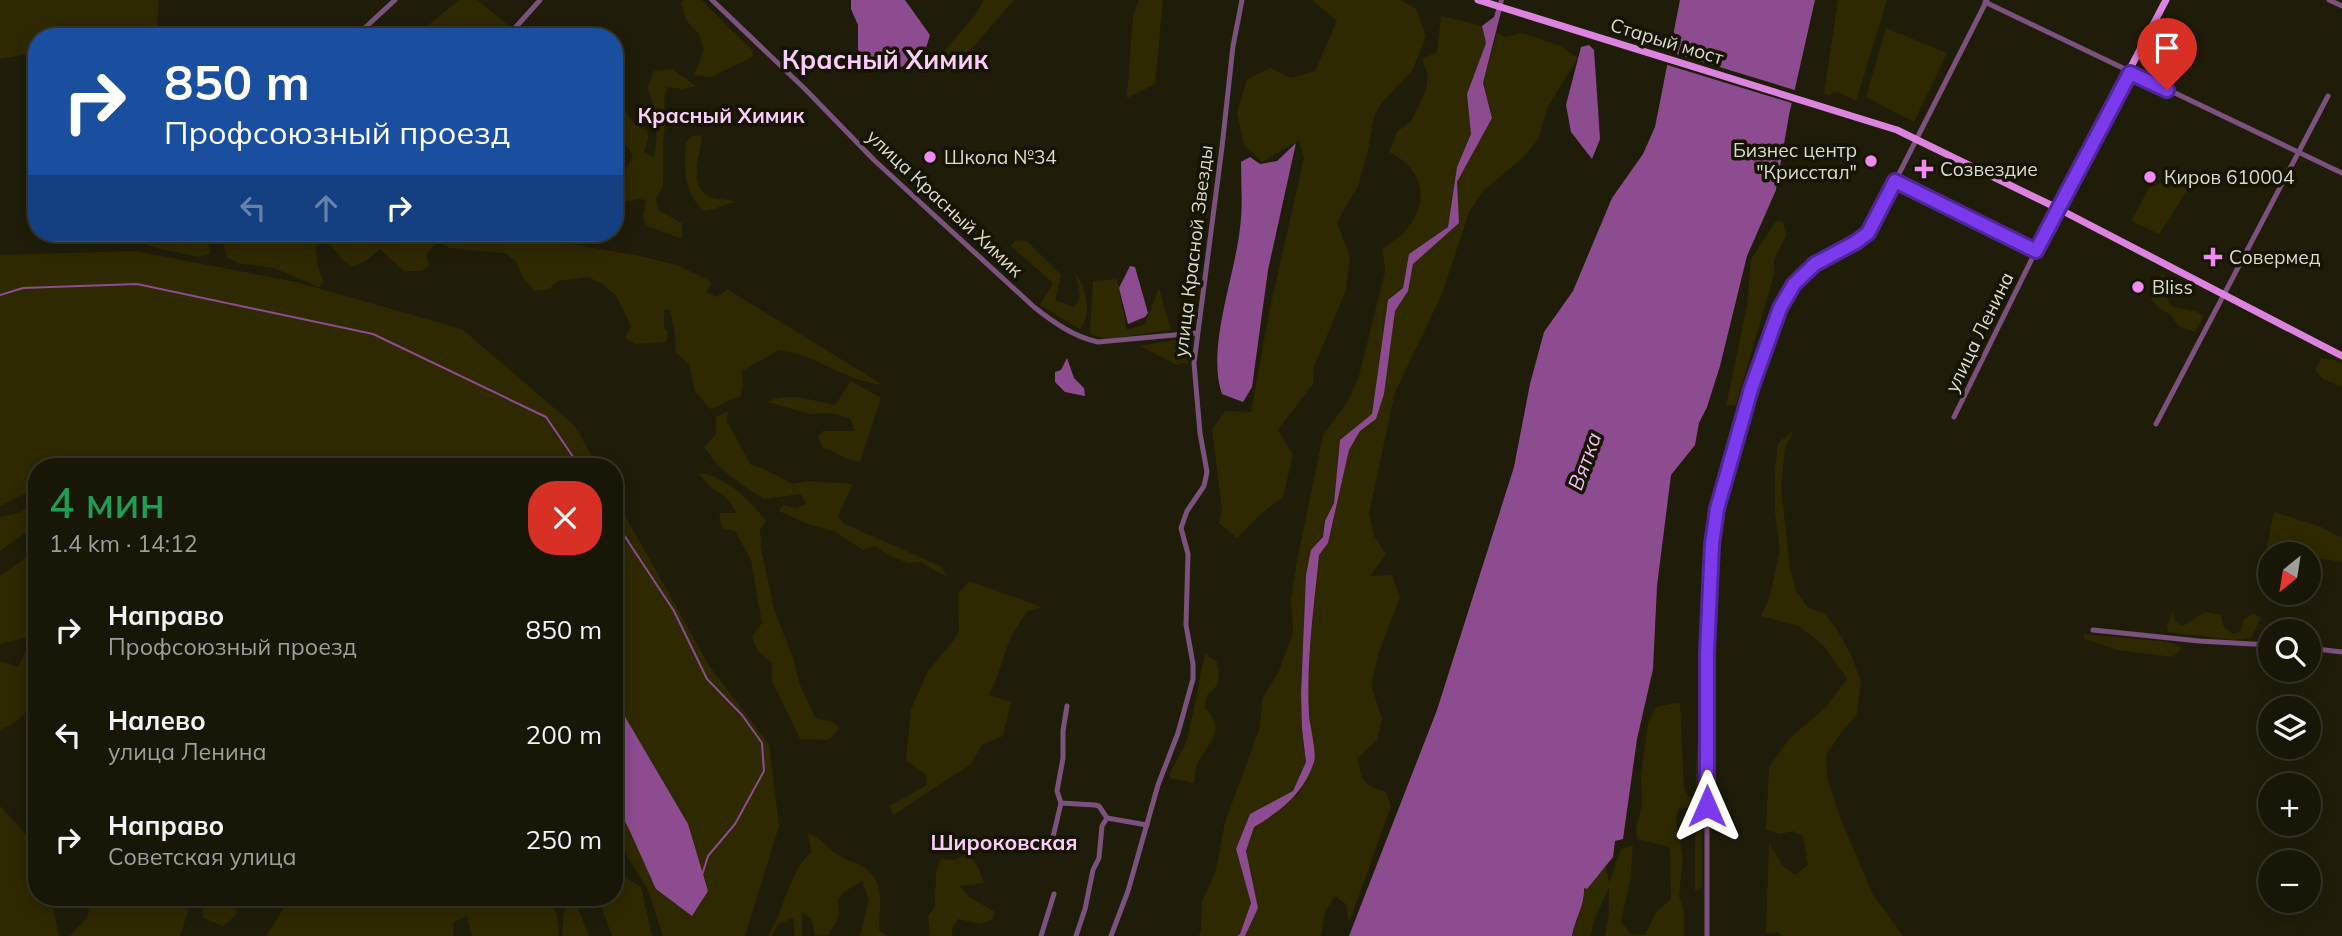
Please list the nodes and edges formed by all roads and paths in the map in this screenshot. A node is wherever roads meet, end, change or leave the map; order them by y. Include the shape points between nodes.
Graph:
1 (394, 0) edge
2 (540, 0) edge
3 (712, 0) edge
4 (1242, 0) edge
5 (1478, 0) edge
6 (2166, 0) edge
7 (2329, 0) edge
8 (1986, 1) edge
9 (2342, 6) edge
10 (364, 28) edge
11 (515, 28) edge
12 (2130, 73) junction
13 (2328, 96) dead end
14 (1916, 138) junction
15 (2299, 151) junction
16 (2342, 173) edge
17 (1895, 181) junction
18 (2057, 208) junction
19 (2036, 251) junction
20 (2223, 294) junction
21 (1196, 333) junction
22 (2342, 356) edge
23 (1954, 417) dead end
24 (2156, 424) dead end
25 (2093, 630) dead end
26 (2258, 644) edge
27 (2321, 650) edge
28 (2342, 652) edge
29 (1067, 706) dead end
30 (1060, 803) junction
31 (1107, 818) junction
32 (1147, 825) junction
33 (1052, 837) dead end
34 (1054, 894) dead end
35 (1041, 936) edge
36 (1076, 936) edge
37 (1111, 936) edge
38 (1707, 936) edge

1 - 10 street
2 - 11 street
3 - 21 street, улица Красный Химик via 874,160 1049,318 1098,342
4 - 21 street, улица Красной Звезды
5 - 14 main road, Старый мост
6 - 12 main road, улица Ленина
7 - 9 street
8 - 12 street
8 - 14 street
12 - 15 street
12 - 18 main road, улица Ленина
13 - 15 street
14 - 17 street
14 - 18 main road, Старый мост
15 - 16 street
15 - 20 street
17 - 19 street
17 - 38 street via 1868,233 1815,264 1787,294 1751,389 1717,509 1707,653
18 - 19 street, улица Ленина
18 - 20 main road, Старый мост
19 - 23 street, улица Ленина
20 - 22 main road, Старый мост
20 - 24 street
21 - 32 street, улица Красной Звезды via 1199,421 1208,472 1181,532 1188,554 1186,625 1193,679
25 - 26 street
27 - 28 street
29 - 30 street via 1057,791
30 - 31 street via 1094,805
30 - 33 street
31 - 32 street
31 - 36 street
32 - 37 street, улица Красной Звезды
34 - 35 street

